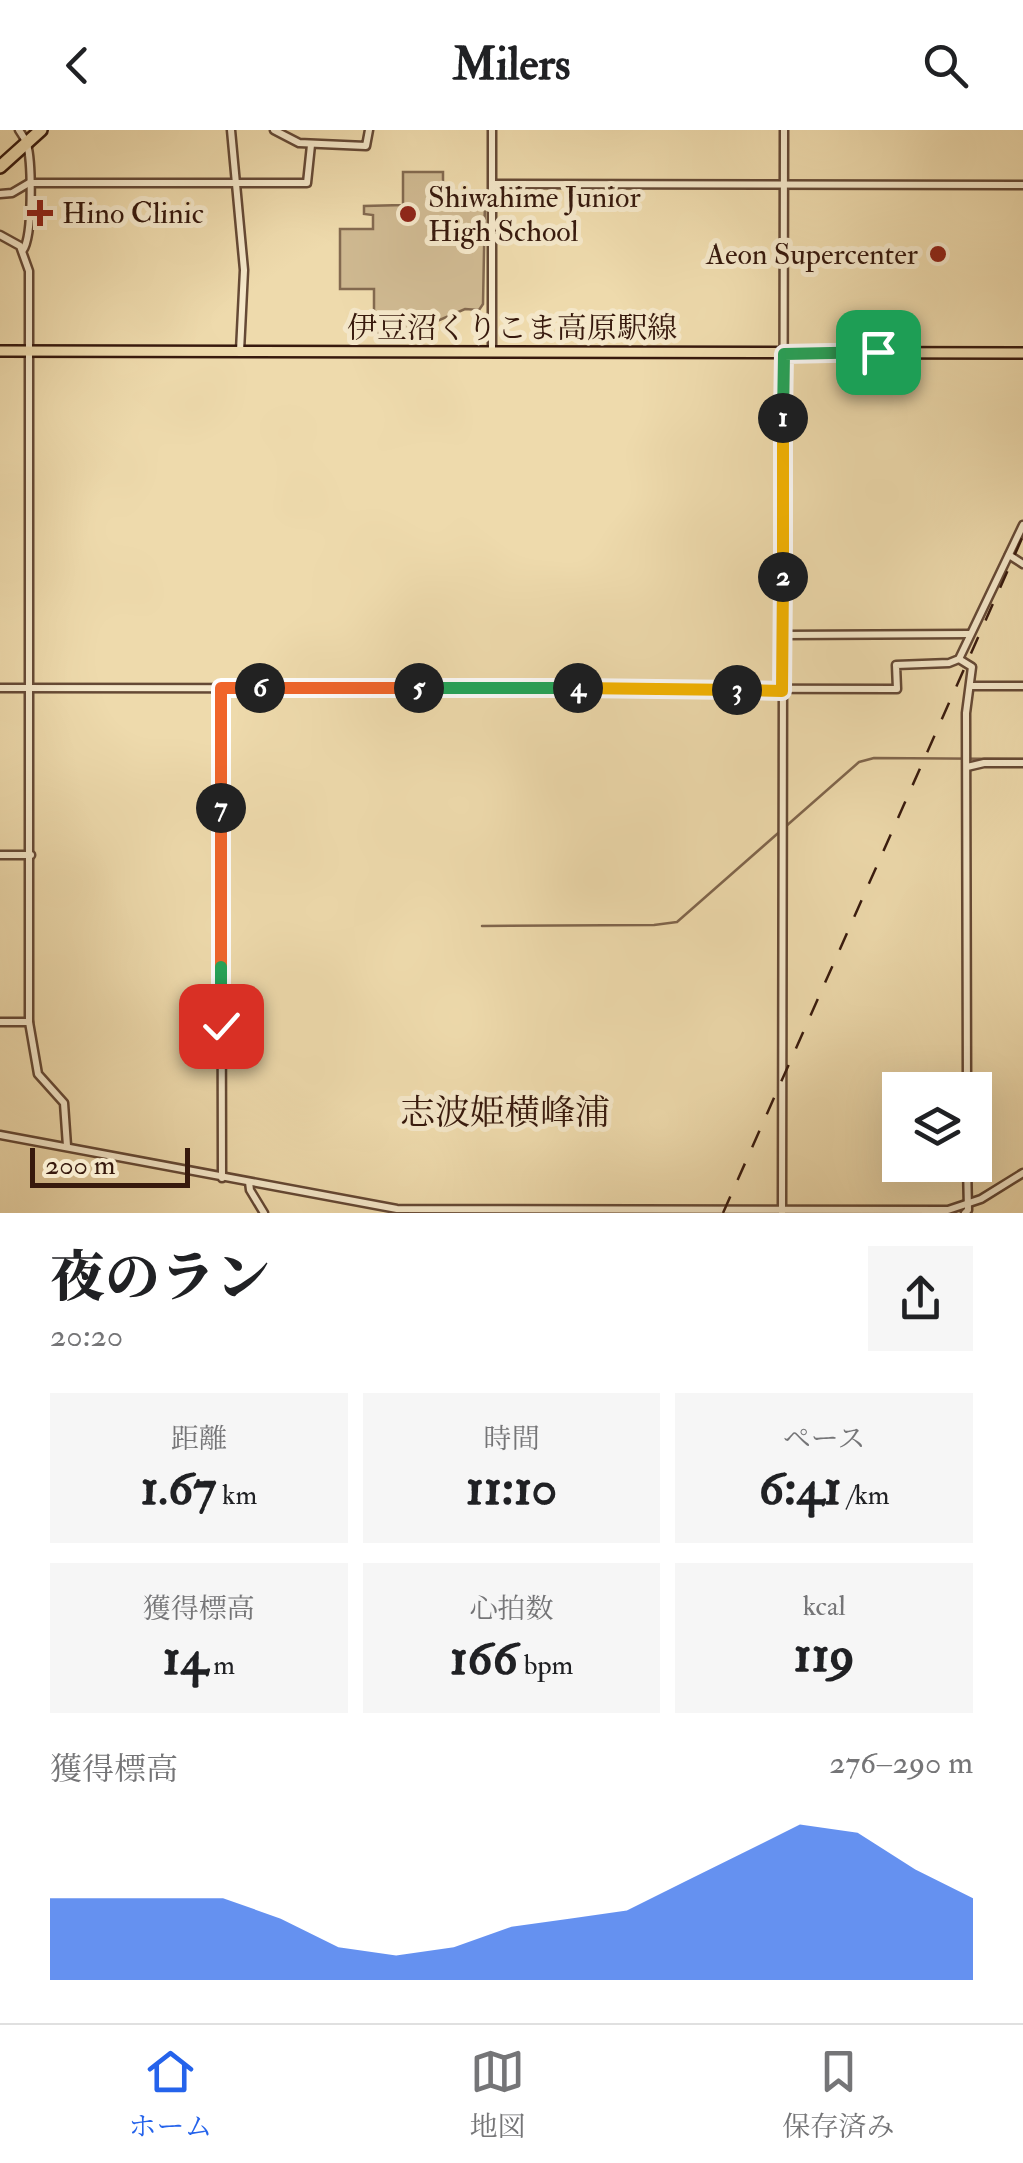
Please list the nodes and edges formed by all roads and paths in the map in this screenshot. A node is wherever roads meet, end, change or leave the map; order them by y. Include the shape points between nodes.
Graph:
1 (19, 130) edge
2 (41, 130) edge
3 (231, 130) edge
4 (274, 130) edge
5 (370, 130) edge
6 (492, 130) edge
7 (784, 130) edge
8 (27, 142) junction
9 (311, 145) junction
10 (0, 167) edge
11 (30, 183) junction
12 (234, 183) junction
13 (493, 184) junction
14 (784, 185) junction
15 (1023, 185) edge
16 (0, 194) edge
17 (0, 235) edge
18 (23, 250) junction
19 (0, 352) edge
20 (28, 352) junction
21 (240, 352) junction
22 (492, 352) junction
23 (784, 354) junction
24 (1023, 354) edge
25 (1023, 525) edge
26 (1009, 555) junction
27 (1023, 564) edge
28 (970, 634) junction
29 (783, 635) junction
30 (960, 658) junction
31 (972, 686) junction
32 (1023, 686) edge
33 (0, 688) edge
34 (30, 688) junction
35 (221, 688) junction
36 (782, 691) junction
37 (967, 762) junction
38 (1023, 763) edge
39 (0, 855) edge
40 (31, 855) junction
41 (0, 1022) edge
42 (29, 1022) junction
43 (967, 1072) edge
44 (0, 1134) edge
45 (67, 1146) junction
46 (1023, 1174) edge
47 (222, 1178) junction
48 (249, 1182) junction
49 (967, 1182) edge
50 (966, 1209) edge
51 (397, 1211) edge
52 (542, 1211) edge
53 (602, 1211) edge
54 (782, 1211) edge
55 (264, 1213) edge

1 - 8 street
2 - 8 highway
3 - 12 street
4 - 9 street
5 - 9 street via 366,146
6 - 13 street
7 - 14 street
8 - 10 highway
8 - 11 street
9 - 12 street via 307,183
11 - 12 street
11 - 16 street
11 - 18 street
12 - 21 street via 244,270
13 - 14 street
13 - 22 street
14 - 15 street
14 - 23 street
17 - 18 street
18 - 20 street
19 - 20 main road, 伊豆沼くりこま高原駅線
20 - 21 main road, 伊豆沼くりこま高原駅線
20 - 34 street
21 - 22 main road, 伊豆沼くりこま高原駅線
22 - 23 main road, 伊豆沼くりこま高原駅線
23 - 24 main road, 伊豆沼くりこま高原駅線
23 - 29 street
25 - 26 street
26 - 27 street
26 - 28 street
28 - 29 street
28 - 30 street
29 - 36 street
30 - 31 street via 972,667
30 - 36 street via 896,666 897,689
31 - 32 street
31 - 37 street
33 - 34 street
34 - 35 street
34 - 40 street
35 - 36 street
35 - 47 street
36 - 54 street
37 - 38 street
37 - 43 street
39 - 40 street
40 - 42 street
41 - 42 street
42 - 45 street via 38,1074 64,1104
44 - 45 street
45 - 47 street
46 - 50 street
47 - 48 street
48 - 51 street
48 - 55 street
49 - 50 street
50 - 54 street
51 - 52 street
52 - 53 street
53 - 54 street

